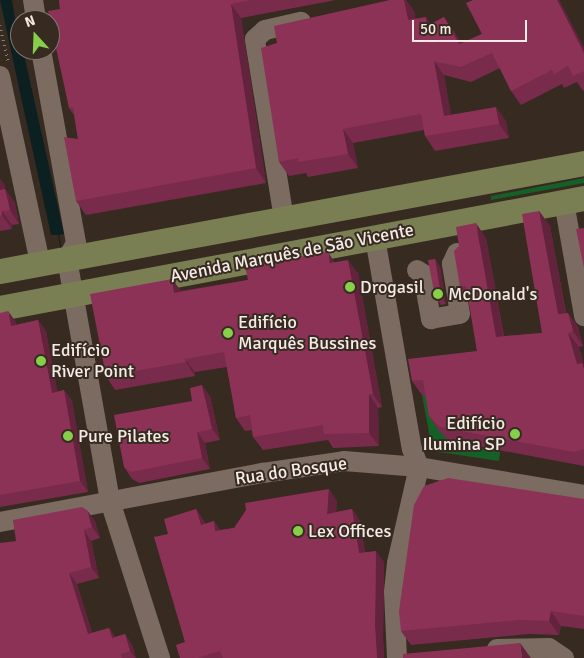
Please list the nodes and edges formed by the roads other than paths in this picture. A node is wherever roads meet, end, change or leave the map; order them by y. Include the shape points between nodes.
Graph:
1 (323, 18) edge
2 (44, 60) edge
3 (4, 70) edge
4 (584, 162) edge
5 (574, 200) edge
6 (284, 219) junction
7 (375, 238) junction
8 (457, 253) edge
9 (67, 258) junction
10 (40, 263) junction
11 (0, 270) edge
12 (417, 270) dead end
13 (74, 295) junction
14 (0, 308) edge
15 (584, 316) edge
16 (419, 467) junction
17 (584, 495) edge
18 (110, 501) junction
19 (0, 522) edge
20 (481, 650) edge
21 (403, 657) edge
22 (160, 658) edge
23 (564, 658) edge

1 - 6 street via 265,30 255,39
2 - 9 street via 76,243
3 - 10 street
4 - 6 main road, Avenida Marquês de São Vicente
5 - 7 main road, Avenida Marquês de São Vicente
5 - 15 street
6 - 9 main road, Avenida Marquês de São Vicente
7 - 13 main road, Avenida Marquês de São Vicente
7 - 16 street via 412,449
8 - 12 street via 452,264 460,314 431,319 423,274
9 - 10 main road, Avenida Marquês de São Vicente
9 - 13 street
10 - 11 main road, Avenida Marquês de São Vicente
13 - 14 main road, Avenida Marquês de São Vicente
13 - 18 street
16 - 17 street, Rua do Bosque
16 - 18 street, Rua do Bosque via 344,461
16 - 21 street via 397,563 394,610
18 - 19 street, Rua do Bosque
18 - 22 street
20 - 23 street via 530,646 549,648

